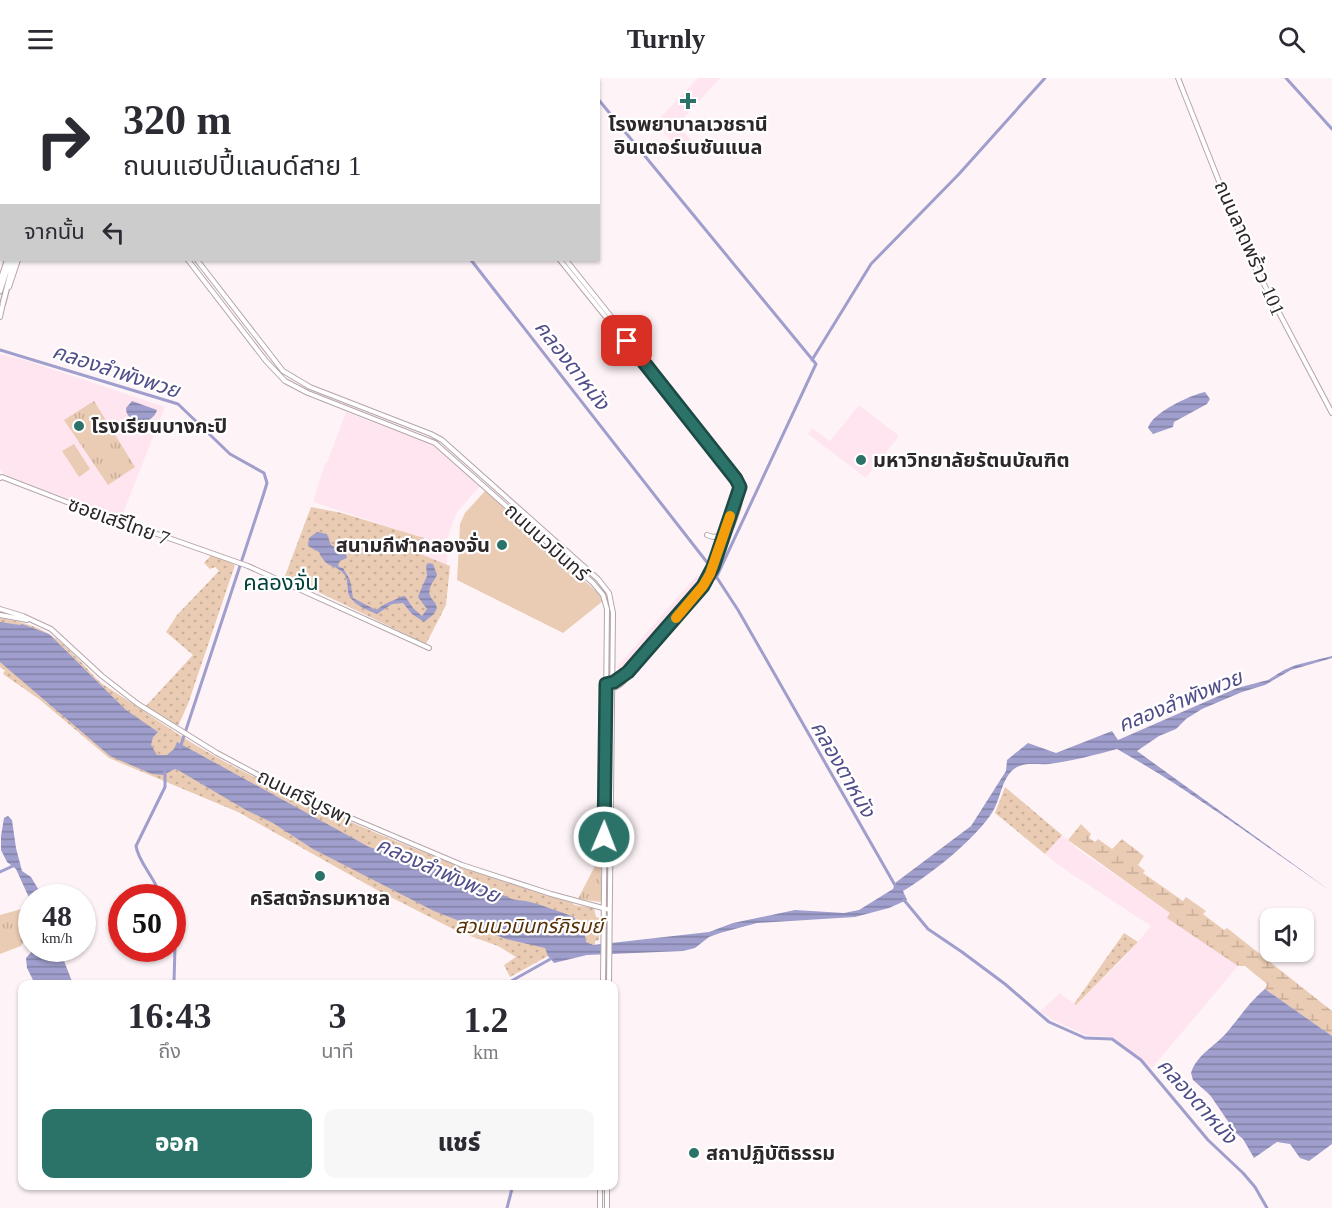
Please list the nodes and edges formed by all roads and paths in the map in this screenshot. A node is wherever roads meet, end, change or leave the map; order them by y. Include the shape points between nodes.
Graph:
1 (1178, 78) edge
2 (11, 261) edge
3 (12, 261) edge
4 (12, 261) edge
5 (189, 261) edge
6 (198, 261) edge
7 (561, 261) edge
8 (567, 261) edge
9 (0, 281) edge
10 (0, 291) edge
11 (3, 303) joint
12 (0, 317) edge
13 (628, 340) junction
14 (1332, 413) edge
15 (1, 476) edge
16 (728, 528) junction
17 (708, 535) dead end
18 (724, 535) junction
19 (721, 546) junction
20 (0, 609) edge
21 (0, 615) edge
22 (34, 621) junction
23 (429, 648) dead end
24 (611, 668) junction
25 (626, 673) junction
26 (608, 686) junction
27 (619, 686) junction
28 (611, 696) junction
29 (604, 907) junction
30 (610, 910) junction
31 (603, 980) edge
32 (609, 980) edge
33 (600, 1190) edge
34 (607, 1190) edge
35 (600, 1208) edge
36 (607, 1208) edge

1 - 14 street, ถนนลาดพร้าว 101 via 1247,252
2 - 9 street
3 - 10 main road
4 - 11 main road
5 - 26 street, ถนนนวมินทร์ via 285,381 435,443 593,583 607,604
6 - 24 street, ถนนนวมินทร์ via 292,378 442,440 598,579 612,603
7 - 13 street
8 - 13 street
11 - 12 street
13 - 16 street via 739,475 741,489
15 - 23 street, ซอยเสรีไทย 7 via 248,566
16 - 18 street
16 - 19 street
17 - 18 street
18 - 19 street
19 - 25 street via 703,586
20 - 22 street, ถนนศรีบูรพา
21 - 22 street, ถนนศรีบูรพา
22 - 29 street, ถนนศรีบูรพา via 51,629 129,698 191,738 292,793 483,873
24 - 25 street via 616,673
24 - 26 street, ถนนนวมินทร์
25 - 26 street
25 - 27 street
26 - 27 street
26 - 28 street, ถนนนวมินทร์
26 - 29 street, ถนนนวมินทร์
27 - 28 street
28 - 30 street, ถนนนวมินทร์
29 - 30 street, ถนนศรีบูรพา
29 - 31 street, ถนนนวมินทร์
30 - 32 street, ถนนนวมินทร์
33 - 35 street
34 - 36 street

